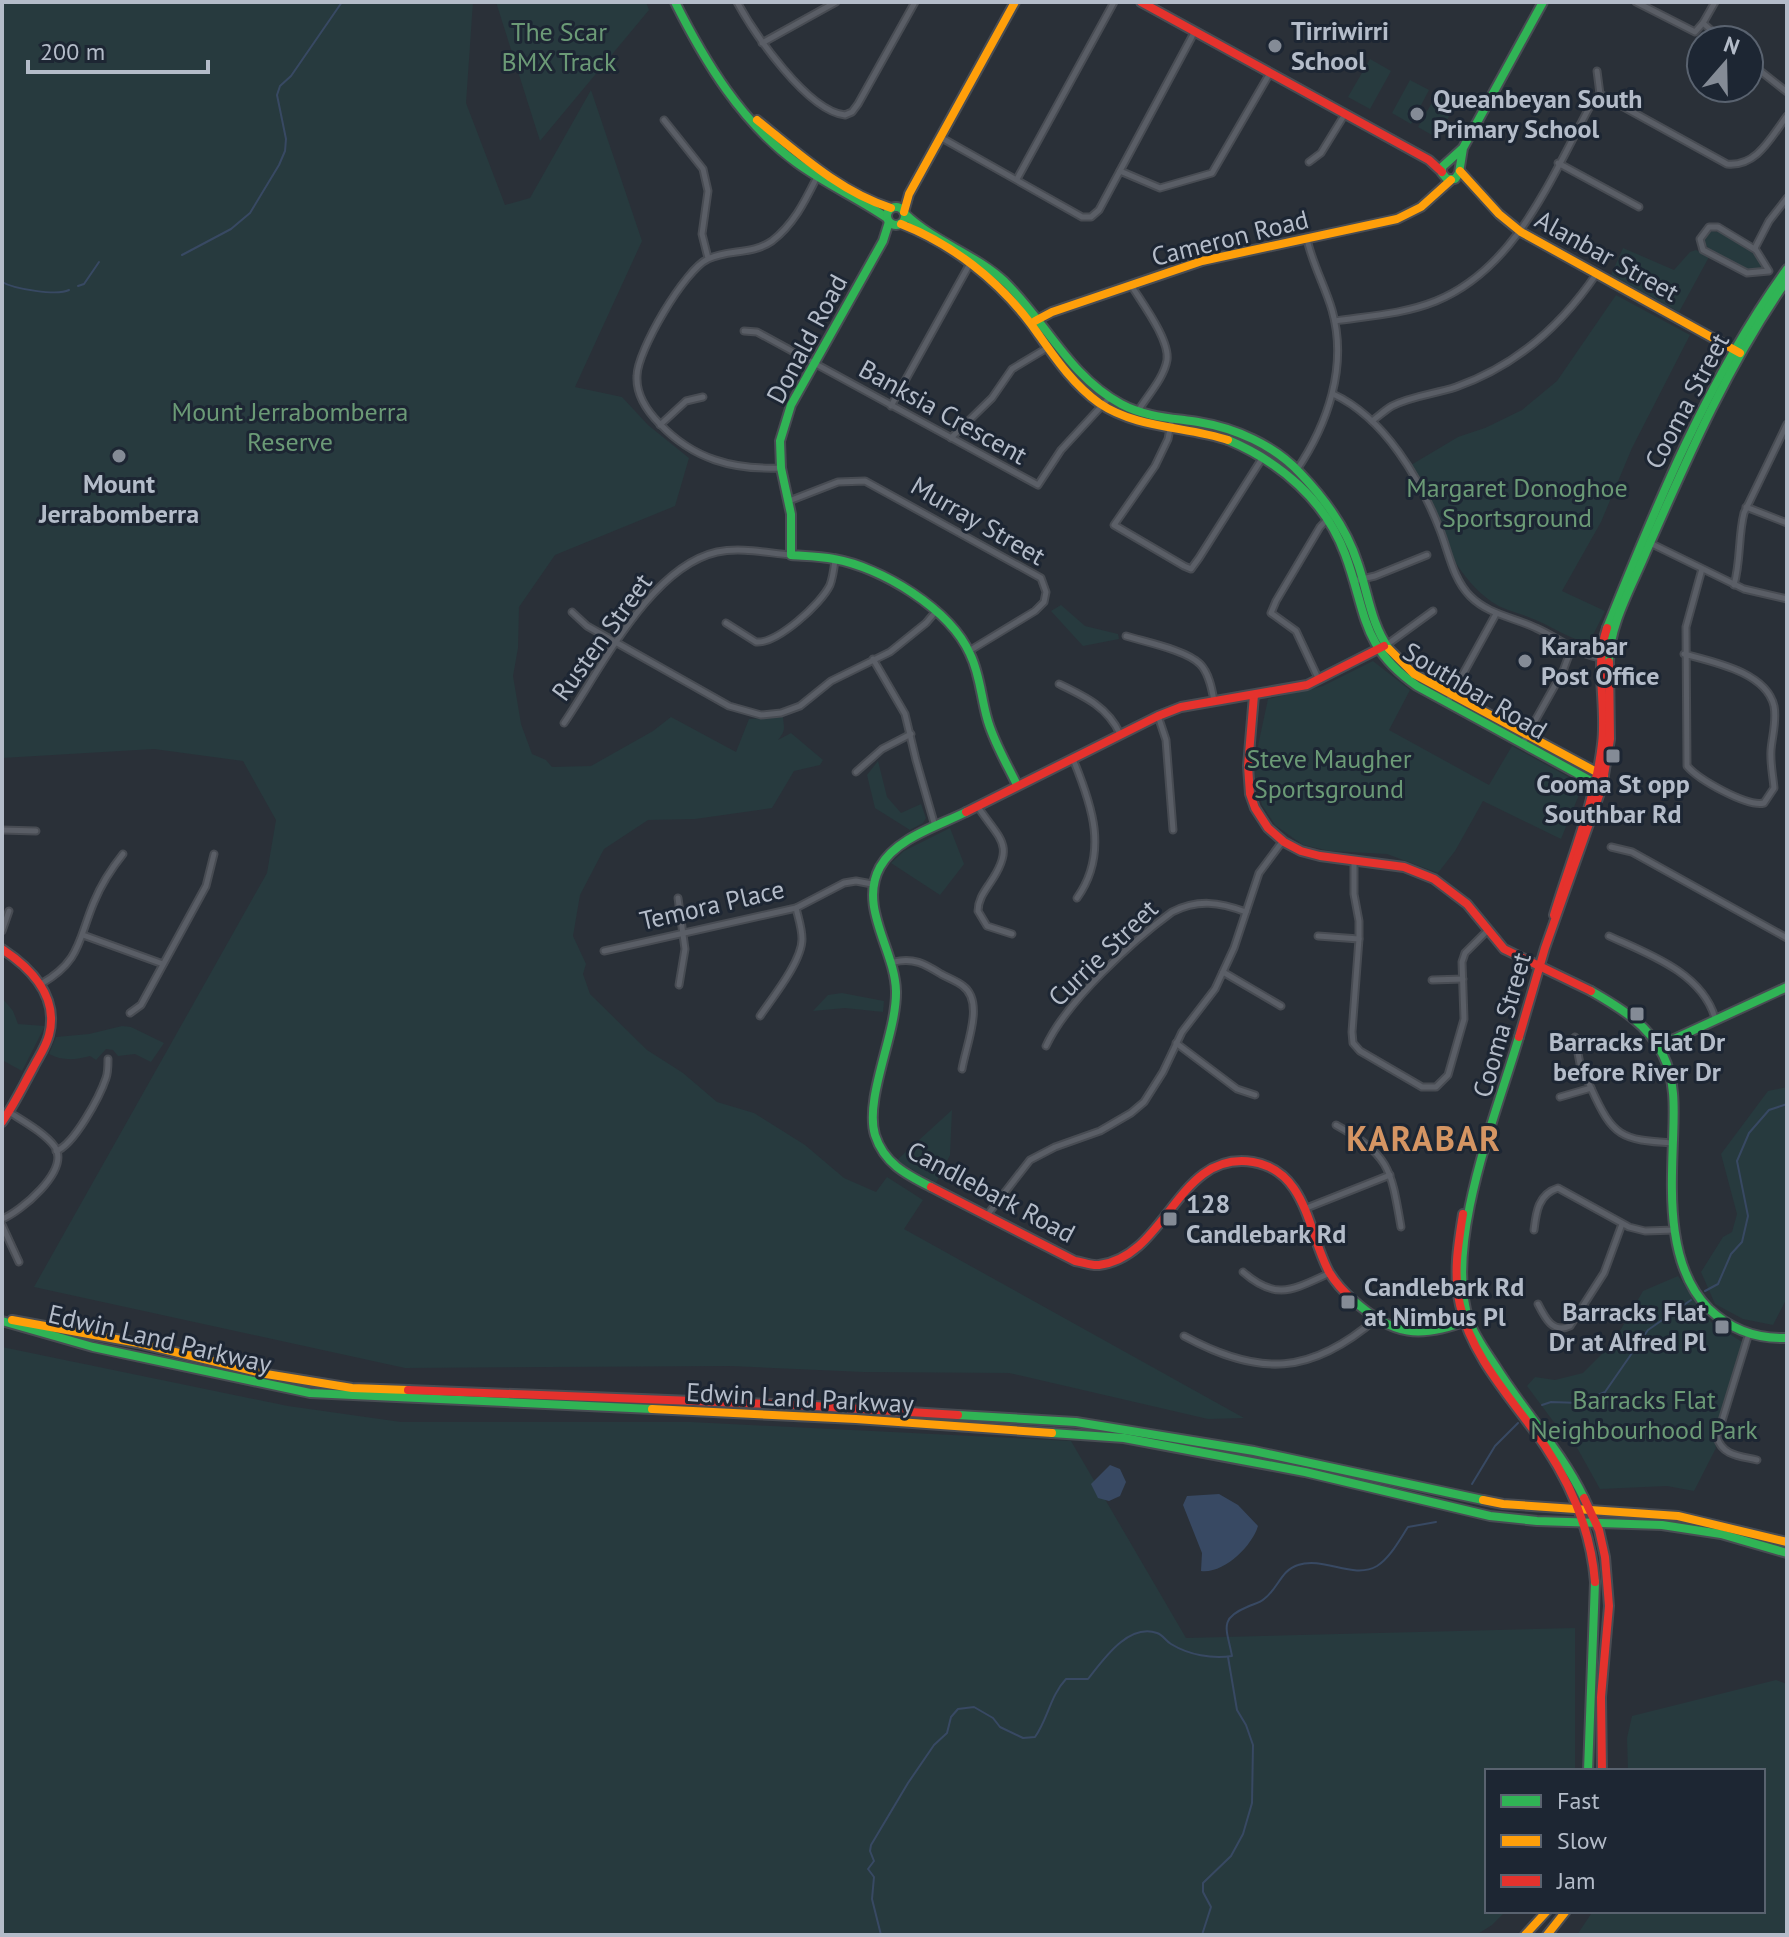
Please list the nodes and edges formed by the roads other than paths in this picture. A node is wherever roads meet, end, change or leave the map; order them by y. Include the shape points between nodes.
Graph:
1 (675, 2) edge
2 (737, 2) edge
3 (836, 2) edge
4 (1015, 2) edge
5 (1114, 2) edge
6 (1141, 2) edge
7 (1543, 2) edge
8 (1636, 2) edge
9 (1715, 2) edge
10 (913, 3) edge
11 (1703, 23) joint
12 (1195, 31) junction
13 (762, 43) junction
14 (1597, 71) dead end
15 (1270, 73) junction
16 (1765, 75) edge
17 (1787, 92) edge
18 (1600, 94) junction
19 (1345, 114) junction
20 (1787, 116) edge
21 (664, 120) dead end
22 (940, 137) junction
23 (1463, 148) junction
24 (1429, 160) junction
25 (1309, 162) dead end
26 (1447, 162) junction
27 (1558, 163) junction
28 (1120, 171) junction
29 (818, 174) junction
30 (1451, 174) junction
31 (1017, 179) junction
32 (909, 194) junction
33 (1787, 198) edge
34 (1639, 207) dead end
35 (893, 208) junction
36 (905, 213) junction
37 (894, 222) junction
38 (1521, 232) junction
39 (1307, 238) junction
40 (1755, 248) junction
41 (708, 258) junction
42 (972, 260) junction
43 (1787, 269) edge
44 (1769, 271) junction
45 (1597, 273) junction
46 (1784, 281) edge
47 (1131, 285) junction
48 (1335, 321) junction
49 (1034, 322) junction
50 (744, 331) dead end
51 (1047, 348) junction
52 (1739, 352) junction
53 (814, 364) junction
54 (1333, 394) junction
55 (703, 397) dead end
56 (1106, 402) junction
57 (891, 406) junction
58 (1137, 412) junction
59 (1372, 421) junction
60 (1171, 423) junction
61 (1787, 424) edge
62 (660, 425) junction
63 (951, 438) junction
64 (1784, 440) edge
65 (1263, 457) junction
66 (781, 468) junction
67 (1294, 473) junction
68 (789, 501) junction
69 (1746, 507) junction
70 (1330, 516) junction
71 (1787, 523) edge
72 (1646, 541) junction
73 (791, 555) junction
74 (1427, 555) dead end
75 (835, 559) junction
76 (1702, 569) junction
77 (1358, 580) junction
78 (1734, 585) junction
79 (1787, 599) edge
80 (937, 610) junction
81 (1433, 611) dead end
82 (572, 612) dead end
83 (1496, 614) junction
84 (726, 623) dead end
85 (1126, 636) dead end
86 (615, 643) junction
87 (1572, 647) junction
88 (1380, 648) junction
89 (969, 651) junction
90 (1684, 654) junction
91 (1604, 655) junction
92 (873, 659) junction
93 (1319, 681) junction
94 (1059, 684) dead end
95 (1254, 695) junction
96 (1449, 699) junction
97 (1214, 701) junction
98 (1158, 716) junction
99 (564, 723) dead end
100 (911, 734) junction
101 (1120, 734) junction
102 (1524, 740) junction
103 (1073, 759) junction
104 (856, 772) dead end
105 (1599, 780) junction
106 (1017, 785) junction
107 (977, 806) junction
108 (935, 826) junction
109 (2, 830) edge
110 (1173, 830) dead end
111 (36, 831) dead end
112 (1282, 842) junction
113 (1611, 847) dead end
114 (123, 854) dead end
115 (214, 854) dead end
116 (1354, 861) junction
117 (872, 884) junction
118 (678, 898) dead end
119 (1077, 898) dead end
120 (796, 908) junction
121 (9, 911) dead end
122 (1246, 912) junction
123 (2, 931) edge
124 (684, 931) junction
125 (1486, 932) junction
126 (1012, 934) dead end
127 (83, 935) junction
128 (1318, 936) dead end
129 (1609, 936) dead end
130 (1787, 938) edge
131 (1359, 939) junction
132 (2, 949) edge
133 (604, 951) dead end
134 (894, 962) junction
135 (163, 964) junction
136 (1541, 965) junction
137 (1223, 972) junction
138 (1463, 979) junction
139 (1432, 980) dead end
140 (41, 984) junction
141 (679, 985) dead end
142 (1787, 987) edge
143 (1281, 1006) dead end
144 (130, 1013) dead end
145 (760, 1016) dead end
146 (1715, 1018) junction
147 (1575, 1037) dead end
148 (1176, 1043) junction
149 (1046, 1046) dead end
150 (1659, 1046) junction
151 (108, 1059) dead end
152 (962, 1069) dead end
153 (1591, 1088) junction
154 (1255, 1095) dead end
155 (1560, 1097) dead end
156 (9, 1112) junction
157 (2, 1122) edge
158 (1336, 1125) dead end
159 (1673, 1143) junction
160 (56, 1151) junction
161 (1390, 1175) junction
162 (1303, 1209) junction
163 (988, 1214) junction
164 (2, 1219) edge
165 (1622, 1224) junction
166 (2, 1225) edge
167 (1401, 1227) dead end
168 (1534, 1230) dead end
169 (1675, 1230) junction
170 (19, 1262) dead end
171 (1243, 1272) dead end
172 (1330, 1273) junction
173 (1538, 1304) dead end
174 (1378, 1317) junction
175 (2, 1320) edge
176 (1466, 1321) junction
177 (1749, 1333) junction
178 (1184, 1336) dead end
179 (1787, 1338) edge
180 (1527, 1416) junction
181 (1757, 1460) dead end
182 (1580, 1510) junction
183 (1592, 1511) junction
184 (1596, 1521) junction
185 (1584, 1522) junction
186 (1787, 1542) edge
187 (1787, 1553) edge
188 (1588, 1769) edge
189 (1602, 1769) edge
190 (1545, 1913) edge
191 (1564, 1913) edge
192 (1525, 1935) edge
193 (1547, 1935) edge

1 - 29 main road, Southbar Road via 694,43 740,106
2 - 13 street
3 - 13 street
4 - 22 main road
5 - 31 street
6 - 12 main road, Alanbar Street
7 - 23 main road, Cameron Road
8 - 11 street via 1688,30 1697,31
9 - 11 street
10 - 13 street via 858,104 845,115 806,91
12 - 15 main road, Alanbar Street
12 - 28 street
14 - 18 street
15 - 19 main road, Alanbar Street
15 - 28 street via 1212,173 1160,188
16 - 17 street
18 - 20 street via 1734,165 1754,157
18 - 27 street
19 - 24 main road, Alanbar Street
19 - 25 street via 1321,153
21 - 41 street via 703,169 708,191 702,234
22 - 31 street
22 - 32 main road
23 - 26 main road, Cameron Road
23 - 30 main road, Cameron Road
24 - 26 main road, Alanbar Street
24 - 30 main road, Alanbar Street
26 - 30 main road
26 - 30 main road
27 - 34 street
27 - 38 street
28 - 31 street via 1091,217 1082,217
29 - 35 main road, Southbar Road
29 - 37 main road, Southbar Road
29 - 41 street via 800,210 769,243
30 - 38 main road, Alanbar Street
30 - 39 main road, Cameron Road via 1421,207 1397,219
32 - 35 main road
32 - 36 main road
33 - 40 street
35 - 36 main road, Southbar Road
35 - 37 main road
36 - 37 main road
36 - 42 main road, Southbar Road
37 - 42 main road, Southbar Road
37 - 53 main road, Donald Road
38 - 45 main road, Alanbar Street
38 - 48 street via 1459,290 1399,312
39 - 47 main road, Cameron Road via 1202,261
39 - 48 street
40 - 44 street
40 - 44 street via 1714,226 1700,240 1704,251 1741,271
41 - 62 street via 682,283 639,361 638,388
42 - 49 main road, Southbar Road via 1003,281
42 - 57 street
43 - 46 main road, Cooma Street
44 - 46 street
45 - 52 main road, Alanbar Street
45 - 59 street via 1567,313 1506,364 1455,388 1407,400
46 - 52 main road, Cooma Street via 1759,309
47 - 49 main road, Cameron Road
47 - 58 street via 1167,352 1163,370
48 - 54 street
49 - 51 main road, Southbar Road
49 - 56 main road, Southbar Road
50 - 53 street, Banksia Crescent via 757,332
51 - 56 main road, Southbar Road via 1070,379
51 - 63 street via 1012,369 992,398
52 - 72 main road, Cooma Street via 1682,449
53 - 57 street, Banksia Crescent
53 - 66 main road, Donald Road via 785,422
54 - 59 street
54 - 67 street
55 - 62 street via 686,401
56 - 58 main road, Southbar Road
56 - 60 main road, Southbar Road via 1133,420
56 - 63 street, Banksia Crescent via 1066,444 1038,485
57 - 63 street, Banksia Crescent
58 - 60 main road, Southbar Road
59 - 83 street via 1422,490 1462,586
60 - 65 main road, Southbar Road
60 - 65 street via 1155,466 1114,525 1191,569
60 - 67 main road, Southbar Road via 1210,425 1238,434 1266,448
61 - 64 street
62 - 66 street via 708,459 756,469
64 - 69 street
65 - 67 main road, Southbar Road
66 - 68 main road, Donald Road
67 - 70 main road, Southbar Road
68 - 73 main road, Donald Road
68 - 89 street, Murray Street via 838,482 865,481 1041,578 1046,589 1041,606
69 - 71 street
69 - 78 street
70 - 77 main road, Southbar Road via 1353,547
70 - 93 street via 1271,613 1296,631
72 - 76 street
72 - 91 main road, Cooma Street via 1605,633
73 - 75 main road, Rusten Street
73 - 86 street, Rusten Street via 720,552 698,558 658,589
74 - 77 street
75 - 80 main road, Rusten Street via 898,585
75 - 84 street via 823,596 775,639 756,642
76 - 78 street
76 - 90 street
77 - 88 main road, Southbar Road
78 - 79 street
80 - 89 main road, Rusten Street
80 - 92 street via 890,652
81 - 88 street
82 - 86 street
83 - 87 street
83 - 96 street
85 - 97 street via 1200,664
86 - 92 street via 729,706 761,715 800,706 831,681
86 - 99 street, Rusten Street
87 - 91 street
87 - 102 street
88 - 93 main road
88 - 96 main road, Southbar Road
89 - 106 main road, Rusten Street via 987,721
90 - 90 street via 1687,766 1748,803 1764,803 1774,788 1774,704 1760,684
91 - 105 main road, Cooma Street via 1610,739
92 - 100 street
93 - 95 main road
94 - 101 street via 1099,705
95 - 97 main road
95 - 112 main road via 1248,786 1262,819
96 - 102 main road, Southbar Road
97 - 98 main road
98 - 101 main road
98 - 110 street via 1166,740
100 - 104 street via 882,749
100 - 108 street
101 - 103 main road
102 - 105 main road, Southbar Road
103 - 106 main road
103 - 119 street via 1089,797 1095,861
105 - 136 main road, Cooma Street via 1561,884
106 - 107 main road
107 - 108 main road
107 - 126 street via 1005,852 978,911 987,926
108 - 117 main road via 886,856
109 - 111 street
112 - 116 main road via 1311,855
112 - 122 street via 1259,873
113 - 130 street via 1632,852
114 - 127 street via 100,888
115 - 135 street via 208,883
116 - 125 main road via 1405,867 1437,880 1473,910
116 - 131 street
117 - 120 street, Temora Place via 844,883
117 - 134 main road, Candlebark Road via 872,909
118 - 124 street
120 - 124 street, Temora Place
120 - 145 street via 801,949
121 - 123 street
122 - 137 street
122 - 149 street, Currie Street via 1215,902 1188,904 1172,912 1078,998
124 - 133 street, Temora Place
124 - 141 street
125 - 136 main road via 1511,954
125 - 138 street via 1465,953
127 - 135 street
127 - 140 street via 68,963
128 - 131 street
129 - 146 street via 1690,980
131 - 138 street via 1353,1043 1422,1087 1440,1085 1448,1075 1465,1013
132 - 140 main road
134 - 152 street via 922,962 965,986 973,997 975,1011
134 - 163 main road, Candlebark Road via 896,992 873,1133 901,1172
135 - 144 street via 141,1005
136 - 150 main road via 1624,1012
136 - 176 main road, Cooma Street via 1462,1244
137 - 143 street
137 - 148 street
138 - 139 street
140 - 156 main road via 51,1019 48,1039
142 - 146 main road
146 - 150 main road
147 - 153 street
148 - 154 street via 1237,1089
148 - 163 street via 1144,1102 1100,1131 1030,1160
150 - 159 main road via 1674,1087
151 - 160 street via 107,1077 85,1118 70,1142
153 - 155 street
153 - 159 street via 1606,1120 1619,1132 1632,1139
156 - 157 main road
156 - 160 street
158 - 161 street via 1374,1149
159 - 169 main road
160 - 164 street via 55,1167 39,1192
161 - 162 street
161 - 167 street
162 - 163 main road, Candlebark Road via 1290,1183 1275,1170 1226,1160 1194,1180 1132,1254 1097,1266 1075,1261
162 - 172 main road, Candlebark Road
165 - 168 street via 1554,1189 1539,1203
165 - 169 street via 1645,1231
165 - 173 street via 1604,1273 1570,1326 1553,1326
166 - 170 street
169 - 177 main road via 1697,1296 1720,1318
171 - 172 street via 1259,1285 1280,1291
172 - 174 main road, Candlebark Road
174 - 176 main road, Candlebark Road via 1418,1333
174 - 178 street via 1340,1347 1288,1364 1238,1361
175 - 182 main road, Edwin Land Parkway via 352,1388 1076,1422 1254,1451 1489,1502
175 - 185 main road, Edwin Land Parkway via 93,1347 310,1393 856,1419 1124,1438 1294,1470 1490,1516
176 - 180 main road, Cooma Street
177 - 179 main road
177 - 181 street via 1717,1437 1727,1452
180 - 182 main road
180 - 183 main road via 1571,1470
182 - 183 main road, Edwin Land Parkway
182 - 185 main road
183 - 184 main road
183 - 186 main road, Edwin Land Parkway via 1678,1516
184 - 185 main road, Edwin Land Parkway
184 - 187 main road, Edwin Land Parkway via 1691,1528
184 - 189 main road via 1609,1606 1601,1697
185 - 188 main road via 1597,1609
190 - 192 main road
191 - 193 main road

